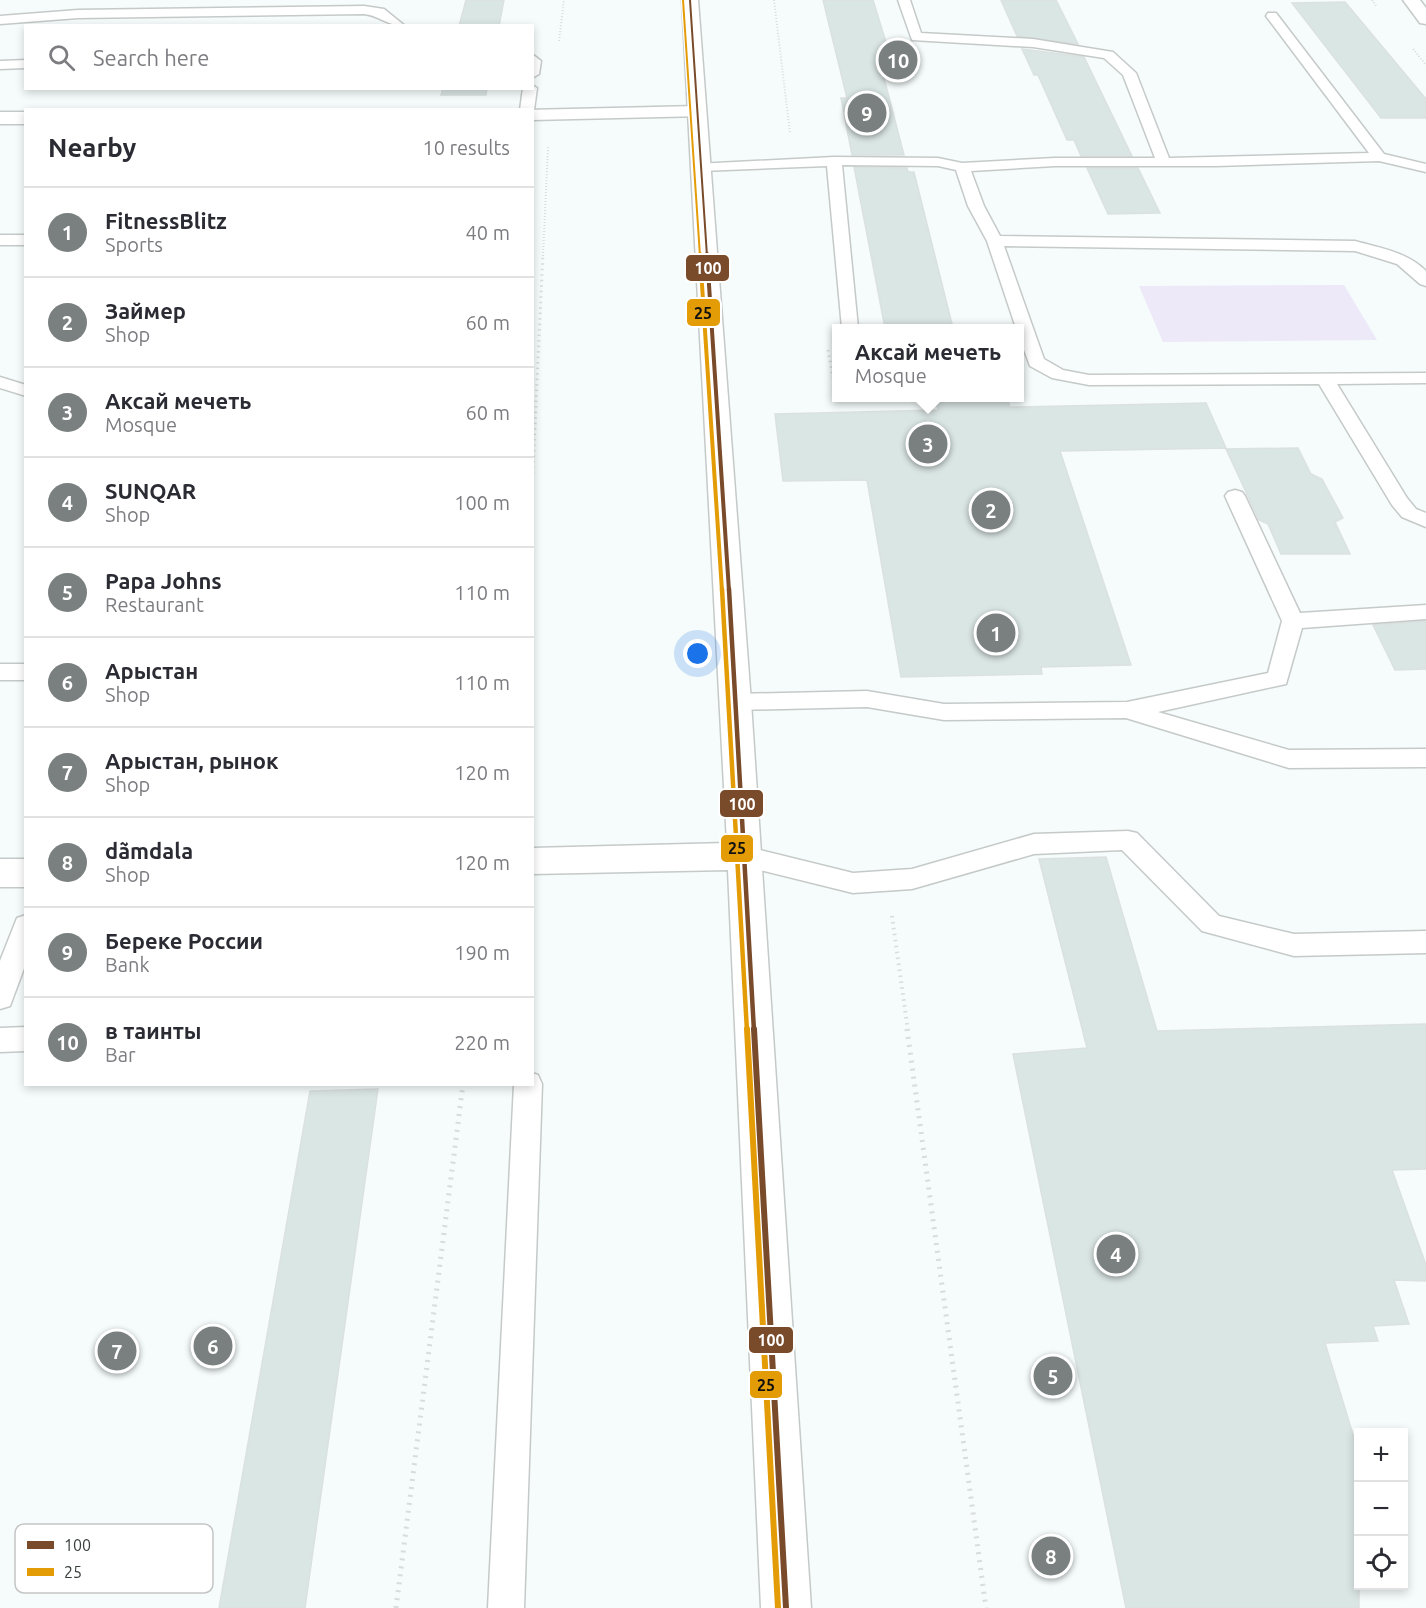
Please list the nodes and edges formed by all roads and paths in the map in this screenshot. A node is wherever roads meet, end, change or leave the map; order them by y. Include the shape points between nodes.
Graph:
1 (564, 0) edge
2 (690, 0) edge
3 (774, 0) edge
4 (904, 0) edge
5 (1411, 0) edge
6 (1272, 16) dead end
7 (1426, 19) edge
8 (0, 20) edge
9 (396, 24) edge
10 (559, 46) dead end
11 (24, 64) edge
12 (0, 65) edge
13 (530, 90) edge
14 (527, 108) edge
15 (697, 112) junction
16 (534, 114) edge
17 (552, 114) junction
18 (0, 118) edge
19 (24, 118) edge
20 (790, 133) dead end
21 (1379, 157) junction
22 (1163, 160) junction
23 (834, 161) junction
24 (702, 167) junction
25 (962, 167) junction
26 (1426, 168) edge
27 (0, 240) edge
28 (24, 240) edge
29 (995, 242) junction
30 (1426, 281) edge
31 (850, 324) edge
32 (1023, 324) edge
33 (1024, 327) edge
34 (1426, 378) edge
35 (1325, 379) junction
36 (0, 382) edge
37 (24, 390) edge
38 (534, 449) edge
39 (1235, 496) dead end
40 (1426, 520) edge
41 (1426, 612) edge
42 (1293, 621) junction
43 (0, 672) edge
44 (24, 672) edge
45 (736, 702) junction
46 (1127, 710) junction
47 (1426, 758) edge
48 (744, 856) junction
49 (534, 861) edge
50 (0, 873) edge
51 (24, 873) edge
52 (892, 914) dead end
53 (24, 931) edge
54 (1426, 942) edge
55 (0, 998) edge
56 (24, 1039) edge
57 (0, 1040) edge
58 (463, 1086) edge
59 (528, 1086) edge
60 (396, 1608) edge
61 (506, 1608) edge
62 (786, 1608) edge
63 (986, 1608) edge

1 - 10 path
2 - 15 main road
3 - 20 path
4 - 22 lane via 916,37 1033,43 1108,55 1129,73
5 - 7 main road
6 - 21 lane
8 - 9 lane via 78,14 364,10 380,12
11 - 12 lane
13 - 14 lane
15 - 17 main road
15 - 24 main road
16 - 17 main road
17 - 38 path
18 - 19 main road
21 - 22 lane
21 - 26 lane
22 - 25 lane
23 - 24 lane
23 - 25 lane via 938,162
23 - 31 lane
24 - 45 main road
25 - 29 lane
27 - 28 lane
29 - 30 lane via 1355,246 1415,267
29 - 32 lane
33 - 35 lane via 1036,362 1058,374 1089,380
34 - 35 lane
35 - 40 lane via 1399,501 1409,513
36 - 37 lane
39 - 42 lane
41 - 42 lane
42 - 46 lane via 1278,679
43 - 44 lane
45 - 46 lane via 867,699 944,712
45 - 48 main road
46 - 47 lane via 1289,759
48 - 49 main road
48 - 54 lane via 853,883 912,879 1034,844 1128,840 1211,924 1294,945
48 - 62 main road
50 - 51 main road
52 - 63 path
53 - 55 lane
56 - 57 lane
58 - 60 path
59 - 61 lane

